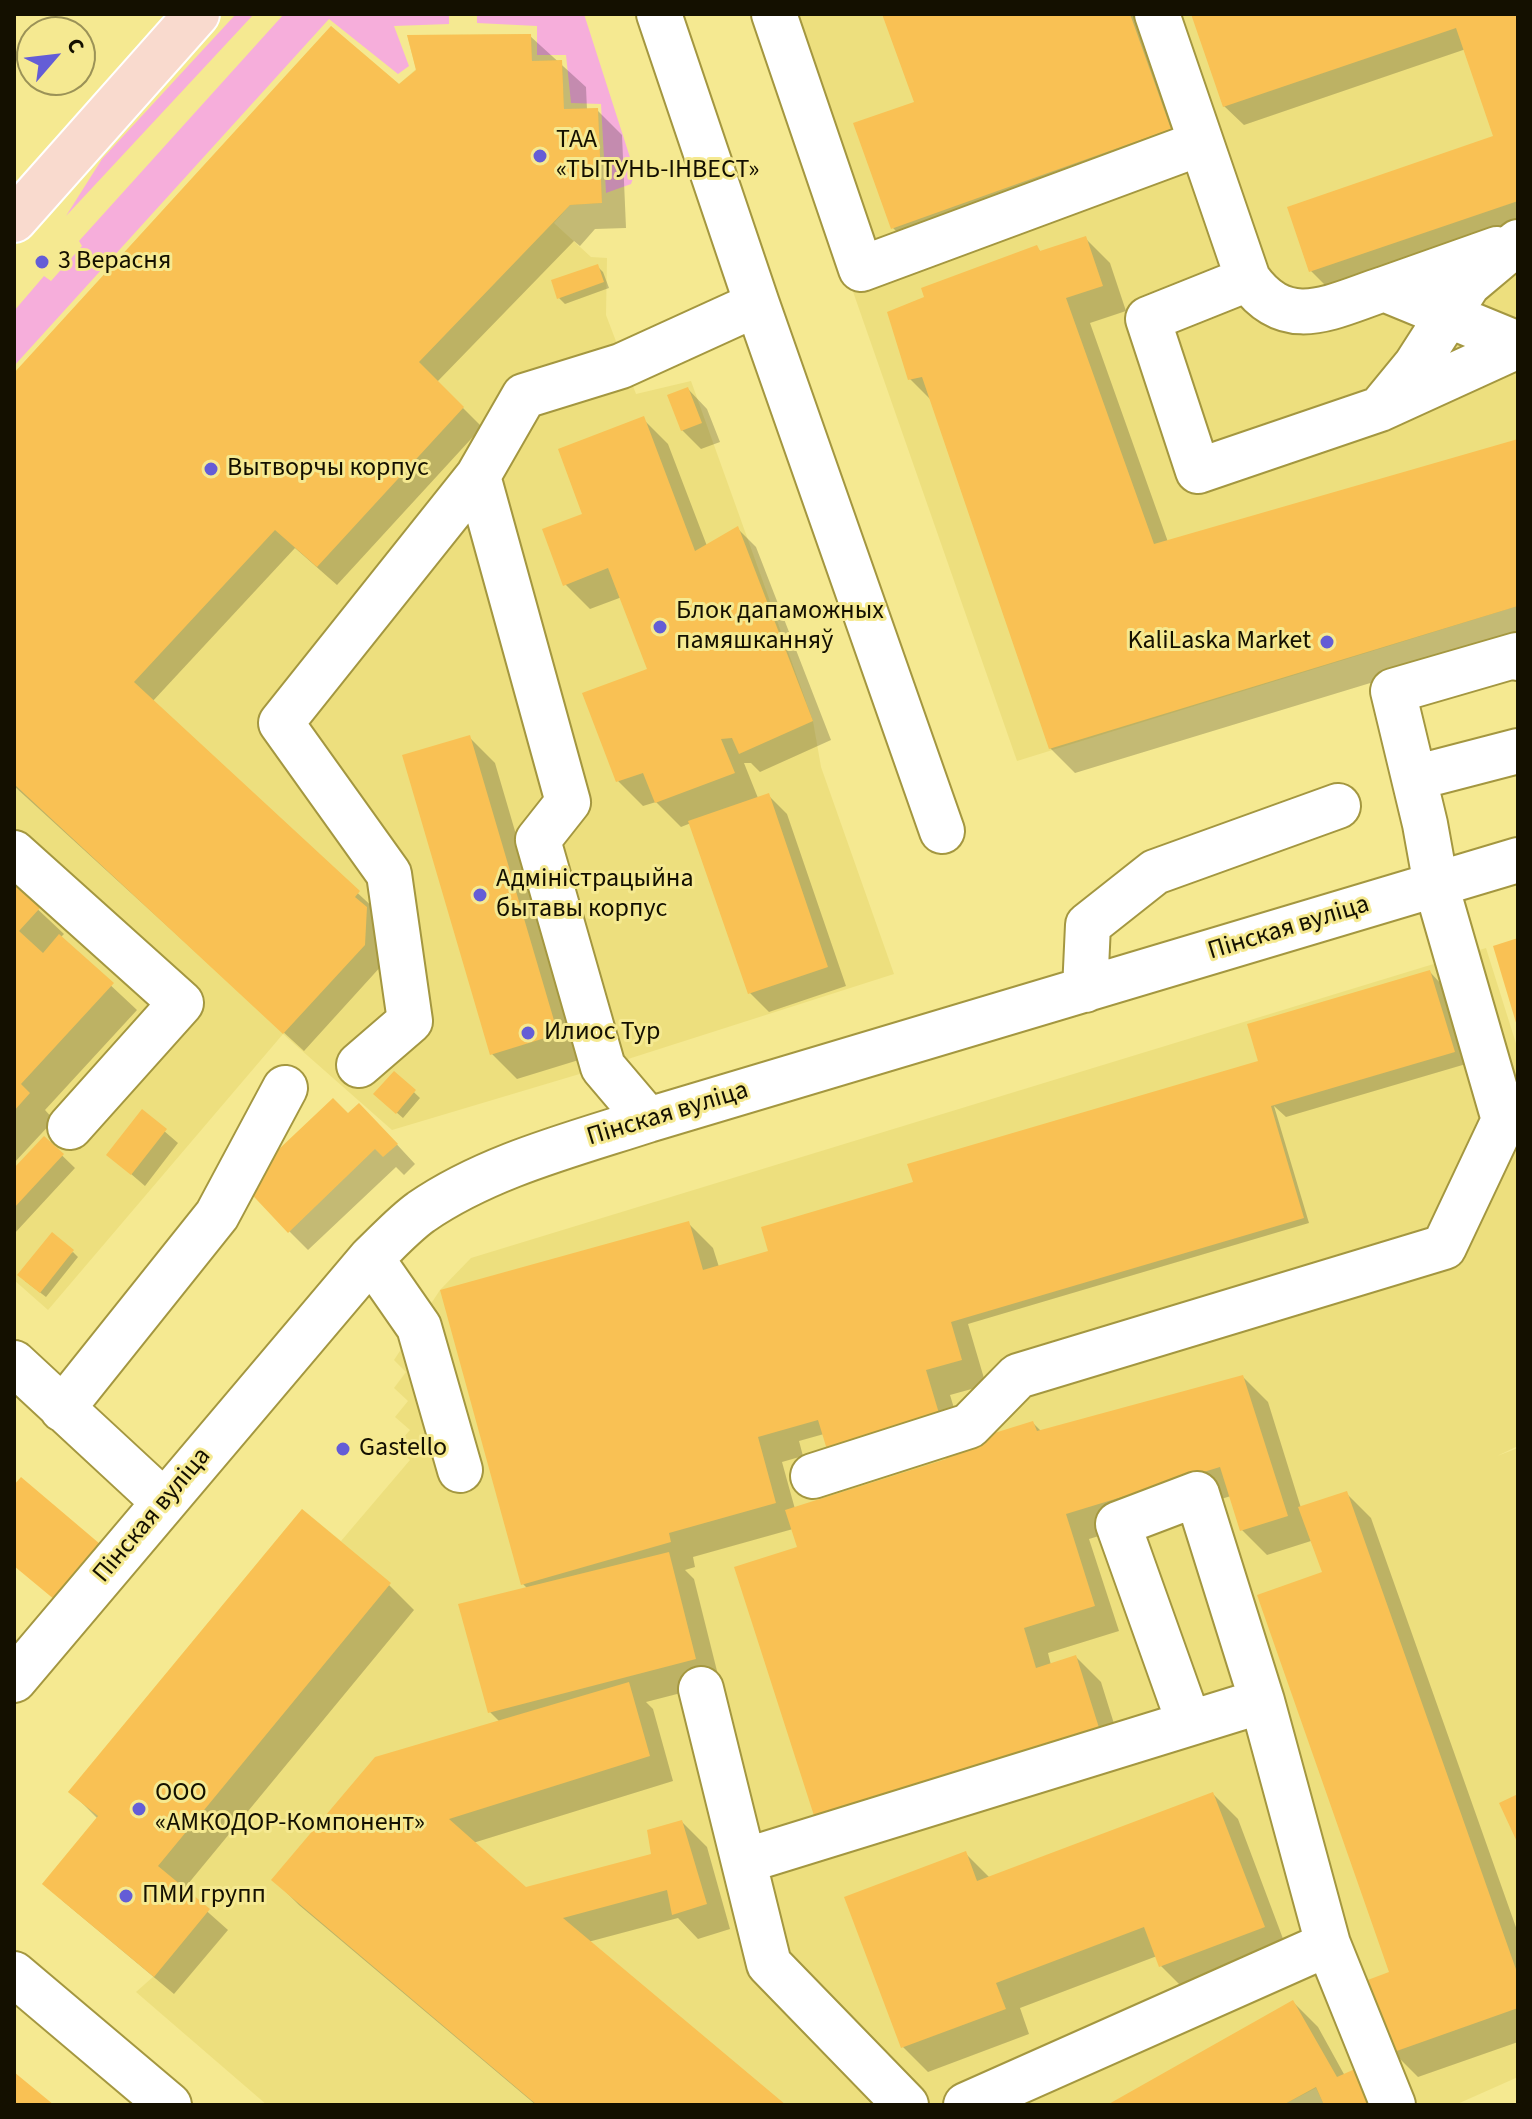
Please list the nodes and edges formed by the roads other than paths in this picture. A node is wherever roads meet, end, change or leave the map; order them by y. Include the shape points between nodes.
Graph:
1 (197, 14) edge
2 (659, 14) edge
3 (774, 14) edge
4 (1157, 14) edge
5 (1201, 143) junction
6 (14, 220) edge
7 (1518, 242) edge
8 (1248, 279) junction
9 (1384, 289) junction
10 (757, 304) junction
11 (1447, 315) junction
12 (1518, 345) edge
13 (1380, 409) junction
14 (478, 476) junction
15 (1518, 658) edge
16 (1518, 751) edge
17 (1414, 778) junction
18 (1338, 806) dead end
19 (942, 831) dead end
20 (14, 853) edge
21 (1518, 860) edge
22 (1436, 885) junction
23 (1085, 990) junction
24 (359, 1065) dead end
25 (285, 1088) dead end
26 (648, 1120) junction
27 (70, 1127) dead end
28 (371, 1258) junction
29 (14, 1363) edge
30 (62, 1409) junction
31 (460, 1470) dead end
32 (813, 1476) dead end
33 (164, 1502) junction
34 (14, 1680) edge
35 (701, 1689) dead end
36 (1262, 1701) junction
37 (1189, 1723) junction
38 (744, 1861) junction
39 (1328, 1944) junction
40 (14, 1974) edge
41 (169, 2105) edge
42 (906, 2105) edge
43 (966, 2105) edge
44 (1393, 2105) edge

1 - 6 main road
2 - 10 street
3 - 5 street via 861,269
4 - 5 street
5 - 8 street
7 - 9 street
7 - 11 street via 1468,284
8 - 9 street via 1273,306 1311,313
8 - 13 street via 1148,319 1198,471
9 - 11 street
10 - 14 street via 621,366 524,396
10 - 19 street
11 - 12 street
11 - 13 street
12 - 13 street
14 - 24 street via 281,723 389,874 410,1021
14 - 26 street via 568,802 538,840 603,1067
15 - 17 street via 1393,691
16 - 17 street
17 - 22 street
18 - 23 street via 1155,872 1088,925
20 - 27 street via 181,1003
21 - 22 street, Пінская вуліца
22 - 23 street, Пінская вуліца
22 - 32 street via 1504,1120 1444,1247 1018,1376 969,1426
23 - 26 street, Пінская вуліца
25 - 30 street via 217,1215
26 - 28 street, Пінская вуліца via 474,1182 420,1213
28 - 31 street via 419,1327
28 - 33 street, Пінская вуліца
29 - 30 street
30 - 33 street
33 - 34 street, Пінская вуліца
35 - 38 street
36 - 37 street
36 - 37 street via 1197,1494 1118,1524
36 - 39 street
37 - 38 street
38 - 42 street via 769,1964
39 - 43 street
39 - 44 street
40 - 41 street

